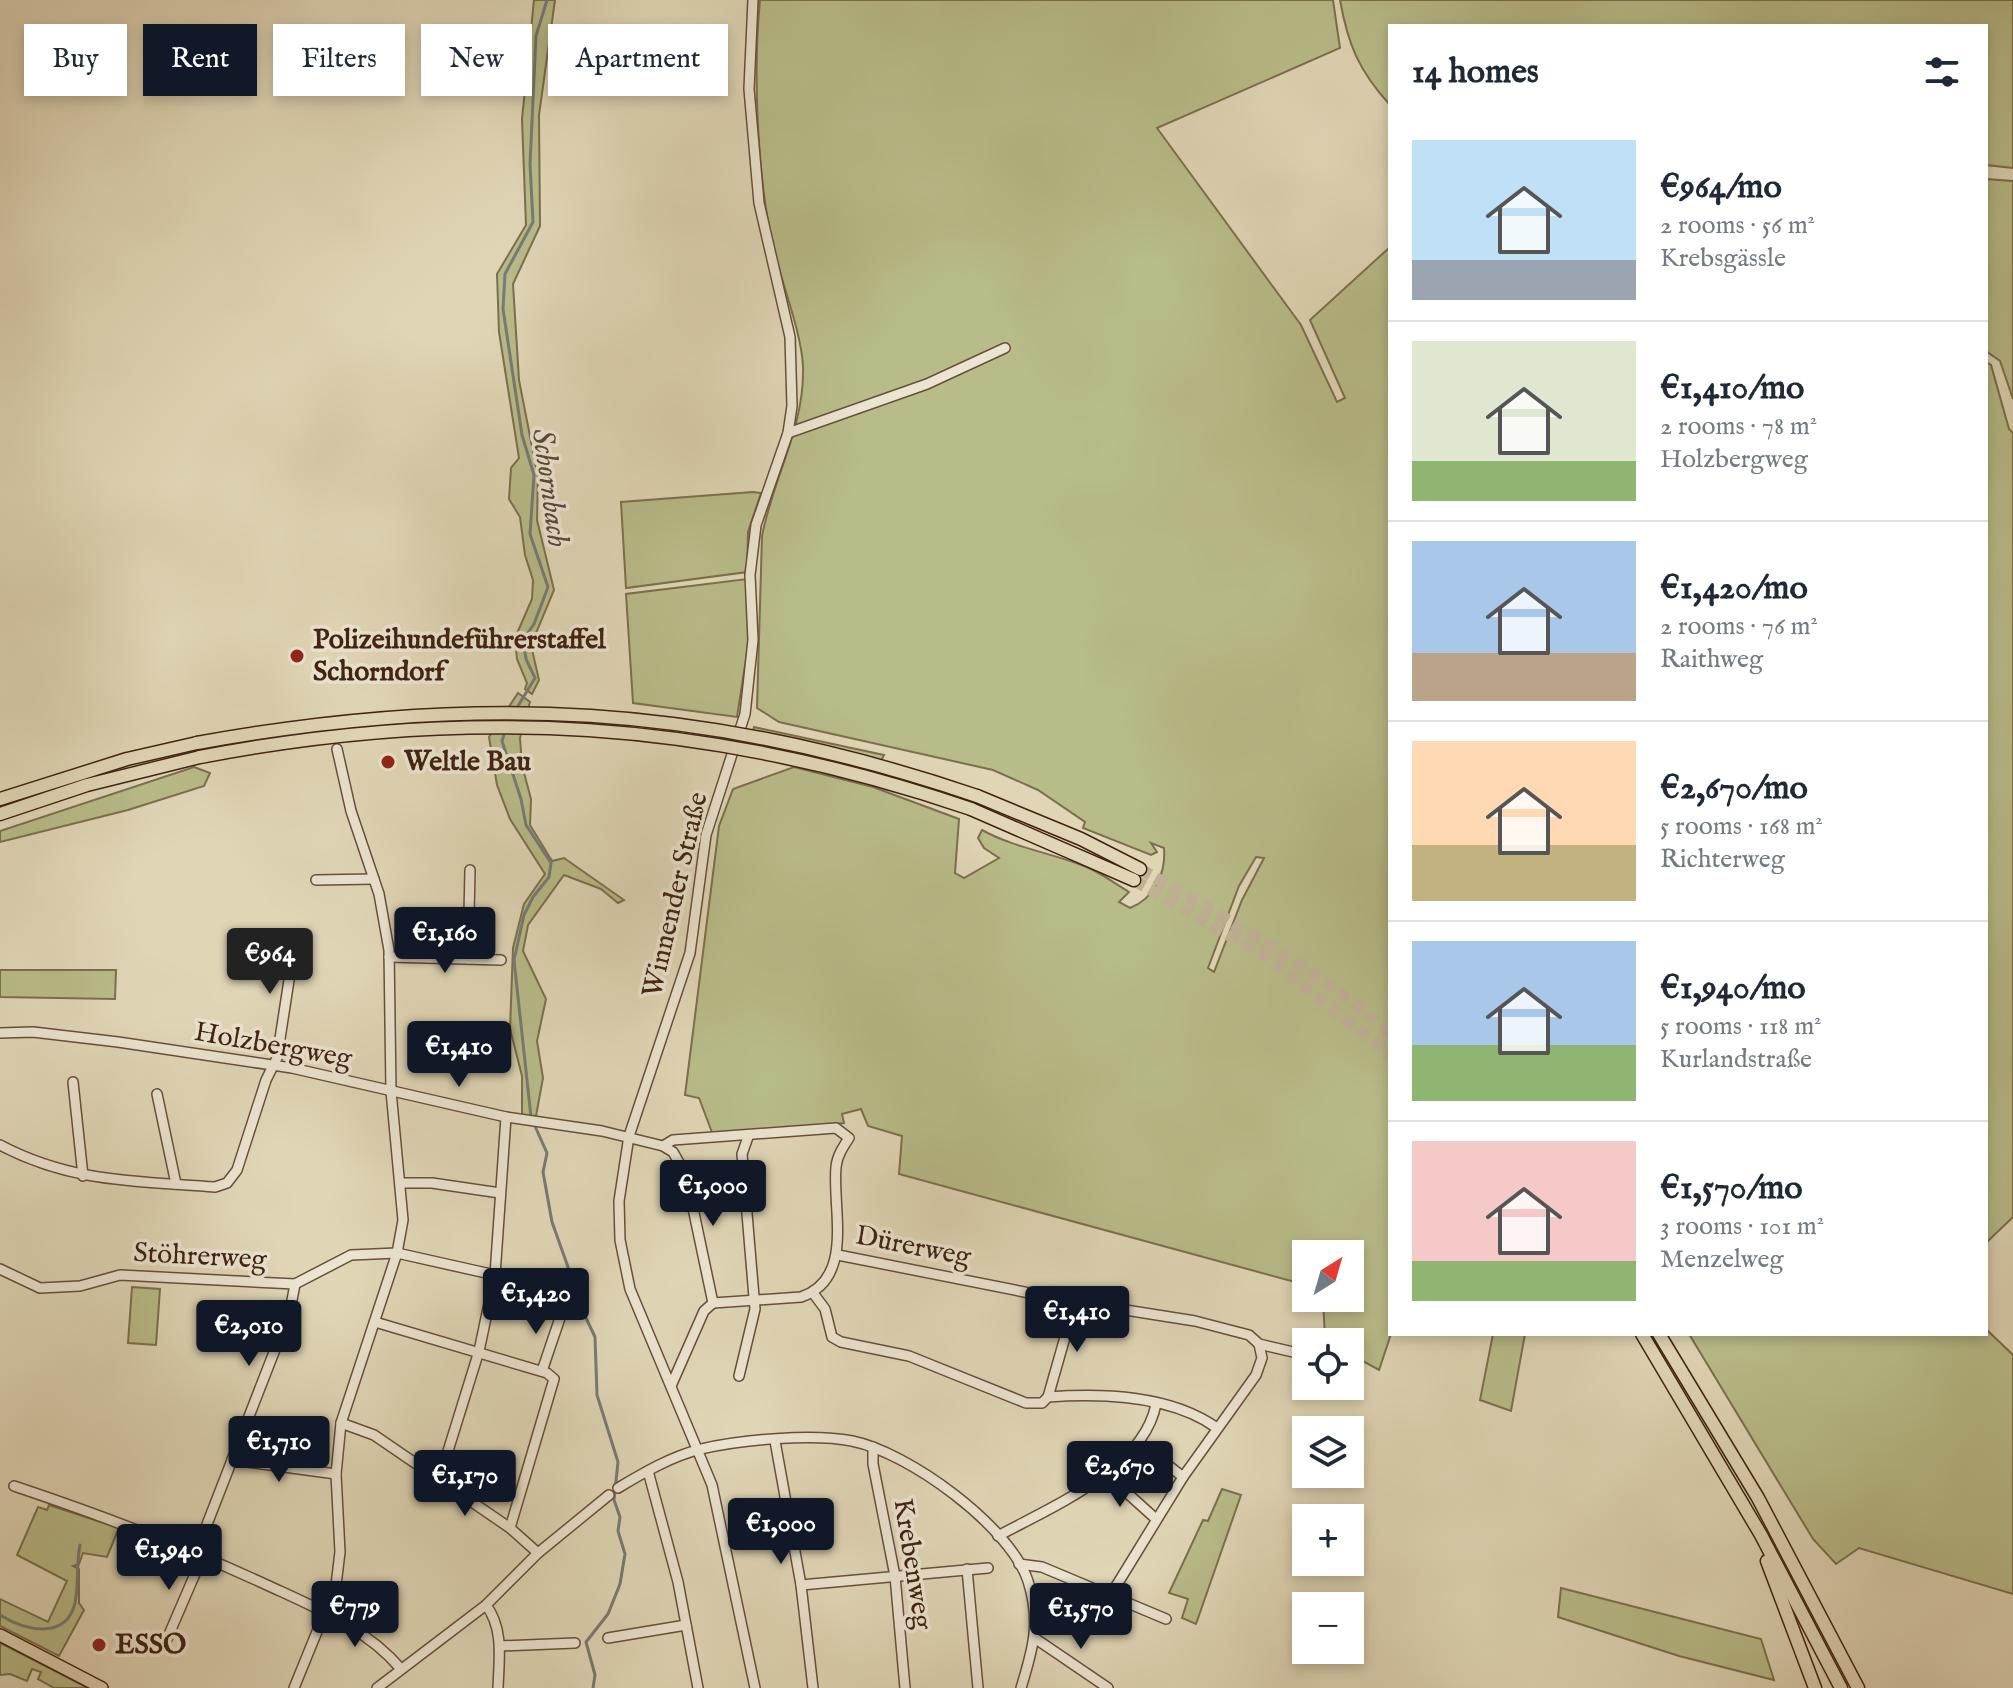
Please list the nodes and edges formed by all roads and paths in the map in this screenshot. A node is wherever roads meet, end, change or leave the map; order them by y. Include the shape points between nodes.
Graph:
1 (753, 0) edge
2 (1005, 348) dead end
3 (788, 433) junction
4 (337, 749) dead end
5 (0, 799) edge
6 (0, 814) edge
7 (470, 870) dead end
8 (374, 879) junction
9 (316, 880) dead end
10 (296, 935) dead end
11 (389, 957) junction
12 (468, 959) junction
13 (501, 960) dead end
14 (0, 1033) edge
15 (274, 1065) junction
16 (73, 1082) dead end
17 (391, 1091) junction
18 (157, 1094) dead end
19 (506, 1117) junction
20 (629, 1136) junction
21 (748, 1137) junction
22 (0, 1145) edge
23 (663, 1146) junction
24 (83, 1176) junction
25 (402, 1183) junction
26 (176, 1184) junction
27 (500, 1193) junction
28 (397, 1253) junction
29 (838, 1255) junction
30 (0, 1269) edge
31 (495, 1275) junction
32 (295, 1284) junction
33 (813, 1293) junction
34 (754, 1299) junction
35 (1075, 1302) junction
36 (713, 1303) junction
37 (562, 1312) dead end
38 (375, 1322) junction
39 (1643, 1336) edge
40 (1660, 1336) edge
41 (1259, 1344) junction
42 (479, 1351) junction
43 (1292, 1352) edge
44 (542, 1371) junction
45 (739, 1376) dead end
46 (671, 1386) junction
47 (1048, 1397) junction
48 (1156, 1404) junction
49 (341, 1423) junction
50 (1217, 1428) junction
51 (775, 1441) junction
52 (1140, 1443) junction
53 (873, 1447) junction
54 (699, 1450) junction
55 (232, 1460) junction
56 (648, 1471) junction
57 (336, 1474) junction
58 (1106, 1474) junction
59 (1183, 1477) junction
60 (439, 1480) junction
61 (14, 1486) dead end
62 (618, 1488) dead end
63 (609, 1495) dead end
64 (1156, 1519) junction
65 (510, 1528) junction
66 (1761, 1535) junction
67 (998, 1536) junction
68 (200, 1553) junction
69 (538, 1553) junction
70 (1019, 1564) junction
71 (988, 1568) dead end
72 (967, 1569) junction
73 (895, 1576) junction
74 (801, 1585) junction
75 (1110, 1596) junction
76 (486, 1605) junction
77 (324, 1612) junction
78 (1166, 1619) dead end
79 (686, 1625) junction
80 (0, 1635) edge
81 (608, 1638) dead end
82 (167, 1639) dead end
83 (1036, 1639) junction
84 (575, 1643) dead end
85 (500, 1646) junction
86 (401, 1669) junction
87 (102, 1688) edge
88 (294, 1688) edge
89 (377, 1688) edge
90 (498, 1688) edge
91 (698, 1688) edge
92 (755, 1688) edge
93 (813, 1688) edge
94 (905, 1688) edge
95 (978, 1688) edge
96 (1021, 1688) edge
97 (1108, 1688) edge
98 (1815, 1688) edge
99 (1841, 1688) edge
100 (1858, 1688) edge

1 - 3 street, Winnender Straße via 749,89 759,203 790,337
2 - 3 street via 927,384
3 - 20 street, Winnender Straße via 756,525 750,575 753,652 745,714 706,835 690,953
4 - 8 street
5 - 6 highway, bridge via 197,743 365,717 533,711 611,716 744,733 852,756 977,796 1081,839 1137,875 971,809 847,770 757,750 541,725 366,730 289,740 87,785
7 - 12 street
8 - 9 street
8 - 11 street
10 - 15 street
11 - 12 street
11 - 17 street
12 - 13 street
14 - 15 street, Holzbergweg via 33,1032
15 - 17 street, Holzbergweg
15 - 26 street via 237,1170 227,1183
16 - 24 street
17 - 19 street, Holzbergweg
17 - 25 street
18 - 26 street
19 - 20 street, Holzbergweg
19 - 27 street
20 - 23 street, Holzbergweg
20 - 46 street, Winnender Straße via 619,1201 620,1240 630,1289
21 - 23 street via 673,1140
21 - 29 street via 836,1128 849,1138 836,1166
21 - 34 street via 742,1154
22 - 24 street via 52,1169
23 - 36 street via 673,1152 686,1175
24 - 26 street
25 - 27 street
25 - 28 street
27 - 31 street
28 - 31 street, Stöhrerweg
28 - 32 street, Stöhrerweg via 351,1255
28 - 38 street
29 - 33 street
29 - 35 street, Dürerweg
30 - 32 street, Stöhrerweg via 40,1288 80,1286 120,1275
31 - 42 street
32 - 55 street via 290,1311
33 - 34 street
33 - 47 street via 825,1309 832,1337 841,1342 909,1356 1026,1403 1042,1403
34 - 36 street
34 - 45 street
35 - 41 street, Dürerweg via 1195,1321 1249,1335
35 - 47 street
36 - 46 street via 704,1311
37 - 44 street
38 - 42 street
38 - 49 street
39 - 66 highway
40 - 100 highway via 1758,1498
41 - 43 street, Dürerweg
41 - 50 street via 1262,1358 1256,1375
42 - 44 street
42 - 60 street
44 - 65 street via 554,1379 553,1388
46 - 54 street, Winnender Straße
47 - 48 street via 1108,1395
48 - 50 street via 1196,1413
48 - 52 street
49 - 57 street
49 - 60 street via 374,1435
50 - 59 street
51 - 53 street via 849,1441
51 - 54 street
51 - 74 street
52 - 58 street
52 - 59 street
53 - 67 street via 942,1487
53 - 73 street, Krebenweg
54 - 56 street
54 - 92 street, Winnender Straße via 724,1530
55 - 57 street
55 - 68 street
56 - 62 street
56 - 79 street
57 - 77 street via 340,1552 336,1585
58 - 64 street
58 - 67 street
59 - 64 street
60 - 65 street
61 - 68 street
63 - 69 street
64 - 75 street
65 - 69 street
66 - 98 highway
66 - 99 highway
67 - 70 street
68 - 77 street
68 - 82 street
69 - 76 street
70 - 75 street via 1042,1567
70 - 83 street via 1032,1602
71 - 72 street
72 - 73 street
72 - 95 street
73 - 74 street
73 - 94 street, Krebenweg
74 - 93 street
75 - 78 street
76 - 85 street via 496,1618
76 - 86 street
77 - 86 street via 370,1639
77 - 88 street
79 - 81 street
79 - 91 street
80 - 87 main road
83 - 96 street
83 - 97 street
84 - 85 street
85 - 90 street
86 - 89 street

